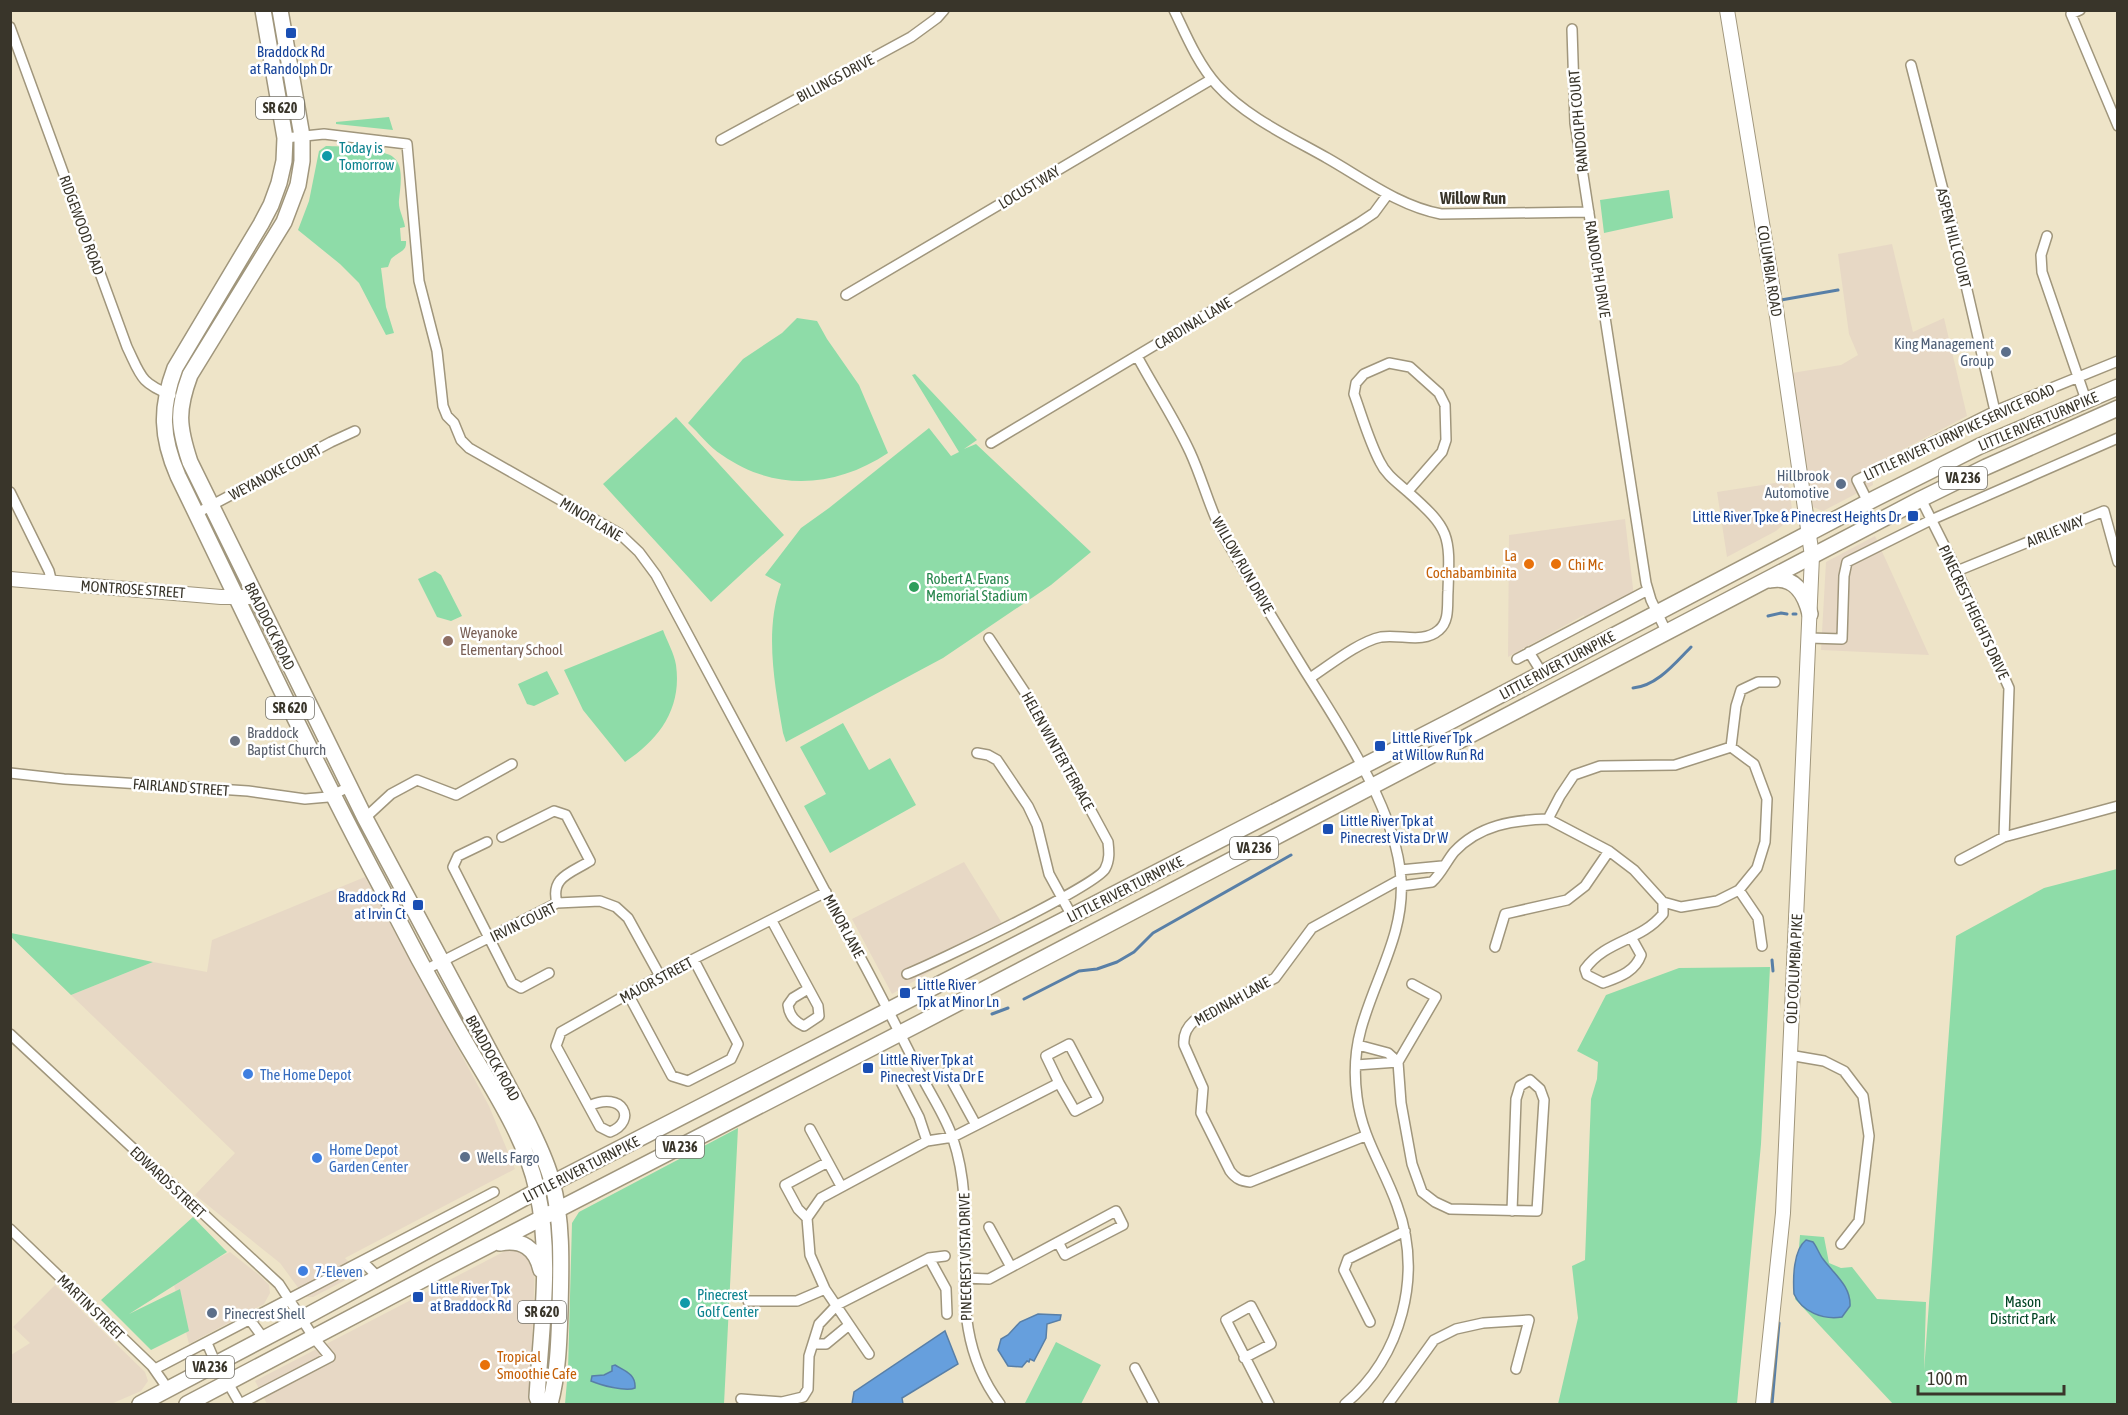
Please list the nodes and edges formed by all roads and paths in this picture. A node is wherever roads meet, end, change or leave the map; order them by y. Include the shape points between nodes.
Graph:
1 (263, 10) edge
2 (280, 10) edge
3 (944, 10) edge
4 (1173, 10) edge
5 (1727, 10) edge
6 (2076, 12) edge
7 (10, 27) edge
8 (1572, 29) dead end
9 (1911, 65) dead end
10 (1212, 79) junction
11 (2118, 126) edge
12 (302, 136) junction
13 (285, 138) junction
14 (721, 140) dead end
15 (1388, 194) junction
16 (1589, 212) junction
17 (2047, 236) dead end
18 (846, 295) dead end
19 (1137, 356) junction
20 (2118, 361) edge
21 (2078, 377) junction
22 (2118, 387) edge
23 (166, 393) junction
24 (181, 400) junction
25 (2086, 400) junction
26 (2118, 408) edge
27 (1995, 411) junction
28 (355, 431) dead end
29 (2118, 438) edge
30 (991, 443) dead end
31 (1408, 491) junction
32 (10, 492) edge
33 (1921, 499) junction
34 (1868, 502) junction
35 (212, 505) junction
36 (196, 513) junction
37 (1931, 520) junction
38 (1810, 532) junction
39 (1812, 556) junction
40 (2118, 562) edge
41 (1957, 571) junction
42 (10, 579) edge
43 (1767, 581) junction
44 (52, 583) junction
45 (1648, 590) junction
46 (237, 597) junction
47 (255, 597) junction
48 (1656, 613) junction
49 (1810, 614) junction
50 (1667, 633) junction
51 (989, 638) dead end
52 (1809, 638) junction
53 (1529, 652) junction
54 (1517, 659) dead end
55 (1542, 674) junction
56 (1310, 678) junction
57 (1775, 682) dead end
58 (1731, 747) junction
59 (977, 753) dead end
60 (512, 765) dead end
61 (1362, 766) junction
62 (10, 773) edge
63 (350, 787) junction
64 (1372, 787) junction
65 (333, 795) junction
66 (2118, 806) edge
67 (365, 818) junction
68 (1548, 819) junction
69 (502, 837) dead end
70 (2004, 837) junction
71 (487, 842) dead end
72 (1609, 851) junction
73 (1960, 861) dead end
74 (1442, 867) junction
75 (1400, 878) junction
76 (1739, 890) junction
77 (826, 892) junction
78 (1062, 898) junction
79 (1663, 902) junction
80 (557, 903) junction
81 (1072, 916) junction
82 (772, 921) junction
83 (994, 932) junction
84 (1631, 937) junction
85 (490, 939) junction
86 (1762, 946) dead end
87 (1495, 947) dead end
88 (1004, 951) junction
89 (694, 960) junction
90 (441, 963) junction
91 (425, 970) junction
92 (549, 973) dead end
93 (907, 974) dead end
94 (660, 976) junction
95 (1412, 984) dead end
96 (808, 989) dead end
97 (628, 994) junction
98 (889, 1010) junction
99 (900, 1033) junction
100 (10, 1035) edge
101 (1358, 1045) junction
102 (1789, 1055) junction
103 (1398, 1062) junction
104 (1356, 1065) junction
105 (947, 1072) dead end
106 (900, 1080) dead end
107 (1059, 1083) junction
108 (589, 1106) dead end
109 (976, 1125) junction
110 (810, 1129) dead end
111 (1365, 1136) junction
112 (953, 1137) junction
113 (927, 1141) junction
114 (828, 1162) junction
115 (553, 1183) junction
116 (841, 1186) junction
117 (537, 1191) junction
118 (495, 1192) dead end
119 (467, 1206) junction
120 (1512, 1210) junction
121 (557, 1211) junction
122 (807, 1218) junction
123 (541, 1219) junction
124 (477, 1223) junction
125 (989, 1227) dead end
126 (10, 1229) edge
127 (1405, 1231) junction
128 (1058, 1242) junction
129 (1841, 1244) dead end
130 (488, 1246) junction
131 (945, 1256) dead end
132 (929, 1258) junction
133 (362, 1261) junction
134 (1011, 1267) junction
135 (378, 1277) junction
136 (964, 1278) junction
137 (544, 1283) junction
138 (825, 1289) junction
139 (290, 1299) junction
140 (748, 1301) dead end
141 (837, 1305) junction
142 (947, 1314) dead end
143 (303, 1318) junction
144 (250, 1320) junction
145 (1370, 1322) dead end
146 (849, 1325) junction
147 (314, 1338) junction
148 (264, 1339) junction
149 (207, 1343) junction
150 (813, 1344) junction
151 (869, 1354) dead end
152 (1244, 1358) junction
153 (216, 1364) junction
154 (1135, 1368) dead end
155 (155, 1369) junction
156 (1516, 1369) dead end
157 (228, 1383) junction
158 (168, 1389) junction
159 (1354, 1396) junction
160 (741, 1399) dead end
161 (782, 1403) edge
162 (140, 1404) edge
163 (187, 1404) edge
164 (240, 1404) edge
165 (540, 1404) edge
166 (550, 1404) edge
167 (1000, 1404) edge
168 (1154, 1404) edge
169 (1269, 1404) edge
170 (1345, 1404) edge
171 (1361, 1404) edge
172 (1388, 1404) edge
173 (1763, 1404) edge

1 - 13 main road, BRADDOCK ROAD / SR 620
2 - 12 main road, BRADDOCK ROAD / SR 620
3 - 14 street, BILLINGS DRIVE via 911,37
4 - 10 street, RANDOLPH DRIVE
5 - 38 street, COLUMBIA ROAD
6 - 11 street
7 - 23 street, RIDGEWOOD ROAD via 127,347 142,379
8 - 16 street, RANDOLPH COURT via 1575,123
9 - 27 street, ASPEN HILL COURT
10 - 15 street, RANDOLPH DRIVE via 1243,107
10 - 18 street, LOCUST WAY
12 - 13 street, MINOR LANE
12 - 24 main road, BRADDOCK ROAD / SR 620 via 298,185 289,212 190,375
12 - 77 street, MINOR LANE via 324,134 407,144 419,281 447,416 469,448 620,534 639,552 656,575
13 - 23 main road, BRADDOCK ROAD / SR 620 via 284,161 271,205 183,352
15 - 16 street, RANDOLPH DRIVE via 1410,206 1441,214
15 - 19 street, CARDINAL LANE via 1374,213 1359,223
16 - 45 street, RANDOLPH DRIVE
17 - 21 street via 2041,255 2042,272
19 - 30 street, CARDINAL LANE
19 - 56 street, WILLOW RUN DRIVE via 1180,430 1224,537
20 - 21 street, LITTLE RIVER TURNPIKE SERVICE ROAD
21 - 25 street
21 - 27 street, LITTLE RIVER TURNPIKE SERVICE ROAD
22 - 25 main road, LITTLE RIVER TURNPIKE / VA 236
23 - 24 street, RIDGEWOOD ROAD
23 - 36 main road, BRADDOCK ROAD / SR 620 via 164,425 168,449
24 - 35 main road, BRADDOCK ROAD / SR 620 via 184,444
25 - 34 main road, LITTLE RIVER TURNPIKE / VA 236 via 1980,446
26 - 33 main road, LITTLE RIVER TURNPIKE / VA 236
27 - 34 street, LITTLE RIVER TURNPIKE SERVICE ROAD via 1857,480
28 - 35 street, WEYANOKE COURT
29 - 37 street
31 - 31 street via 1380,463 1354,394 1356,383 1364,374 1389,363 1410,367 1439,393 1445,405 1446,440 1442,452
31 - 56 street via 1443,527 1448,542 1447,617 1441,629 1429,637 1382,637 1365,643
32 - 44 street
33 - 37 street, PINECREST HEIGHTS DRIVE
33 - 39 main road, LITTLE RIVER TURNPIKE / VA 236
34 - 38 main road, LITTLE RIVER TURNPIKE / VA 236
35 - 36 street, WEYANOKE COURT
35 - 47 main road, BRADDOCK ROAD / SR 620
36 - 46 main road, BRADDOCK ROAD / SR 620
37 - 41 street, PINECREST HEIGHTS DRIVE
37 - 52 street via 1847,562 1842,639
38 - 39 street, OLD COLUMBIA PIKE
38 - 48 main road, LITTLE RIVER TURNPIKE / VA 236
39 - 43 main road, LITTLE RIVER TURNPIKE / VA 236
39 - 49 street, OLD COLUMBIA PIKE
40 - 41 street, AIRLIE WAY via 2104,511
41 - 70 street, PINECREST HEIGHTS DRIVE via 2010,688
42 - 44 street, MONTROSE STREET
43 - 49 main road via 1786,579 1796,585
43 - 50 main road, LITTLE RIVER TURNPIKE / VA 236
44 - 46 street, MONTROSE STREET
45 - 48 street, RANDOLPH DRIVE
45 - 53 street
46 - 47 street, MONTROSE STREET
46 - 65 main road, BRADDOCK ROAD / SR 620
47 - 63 main road, BRADDOCK ROAD / SR 620
48 - 50 street, RANDOLPH DRIVE
48 - 55 main road, LITTLE RIVER TURNPIKE / VA 236
49 - 52 street, OLD COLUMBIA PIKE
50 - 64 main road, LITTLE RIVER TURNPIKE / VA 236
51 - 78 street, HELEN WINTER TERRACE via 1036,709 1108,842 1104,870
52 - 102 street, OLD COLUMBIA PIKE
53 - 54 street
53 - 55 street
55 - 61 main road, LITTLE RIVER TURNPIKE / VA 236
56 - 61 street, WILLOW RUN DRIVE
57 - 58 street via 1758,682 1741,690
58 - 68 street via 1675,765 1600,766 1574,775
58 - 76 street via 1754,764 1767,799 1765,842 1757,868
59 - 78 street via 996,760 1028,806 1037,825 1048,874
60 - 67 street via 456,795 417,780 391,794
61 - 64 street
61 - 81 main road, LITTLE RIVER TURNPIKE / VA 236
62 - 65 street, FAIRLAND STREET via 305,799
63 - 65 street, FAIRLAND STREET
63 - 67 main road, BRADDOCK ROAD / SR 620
64 - 75 street via 1392,834
64 - 99 main road, LITTLE RIVER TURNPIKE / VA 236
65 - 91 main road, BRADDOCK ROAD / SR 620
66 - 70 street
67 - 90 main road, BRADDOCK ROAD / SR 620
68 - 72 street
68 - 74 street via 1499,824 1478,832 1456,849
69 - 80 street via 554,811 566,815 590,861 558,881 554,892
70 - 73 street
71 - 85 street via 458,856 453,867
72 - 79 street via 1634,870
72 - 87 street via 1585,886 1567,900 1505,914
74 - 75 street
74 - 75 street via 1432,882
75 - 101 street via 1397,929
75 - 111 street, MEDINAH LANE via 1312,928 1275,978 1194,1021 1184,1039 1203,1088 1201,1113 1235,1178 1250,1182
76 - 79 street via 1698,905 1681,907
76 - 86 street via 1758,918
77 - 82 street, MAJOR STREET
77 - 98 street, MINOR LANE
78 - 81 street
78 - 83 street
79 - 84 street via 1663,914 1656,922
80 - 85 street, IRVIN COURT
80 - 94 street, IRVIN COURT via 600,901 616,907 628,918
81 - 88 main road, LITTLE RIVER TURNPIKE / VA 236
82 - 89 street, MAJOR STREET
82 - 96 street
83 - 88 street
83 - 93 street
84 - 84 street via 1593,957 1585,969 1587,975 1603,983 1629,972 1641,955
85 - 90 street, IRVIN COURT
85 - 92 street via 512,983 521,988
88 - 98 main road, LITTLE RIVER TURNPIKE / VA 236
89 - 94 street, MAJOR STREET
89 - 97 street via 738,1044 731,1059 688,1081 672,1076
90 - 91 street, IRVIN COURT
90 - 115 main road, BRADDOCK ROAD / SR 620 via 528,1123
91 - 117 main road, BRADDOCK ROAD / SR 620 via 514,1127
94 - 97 street, MAJOR STREET
95 - 103 street via 1436,997
97 - 108 street, MAJOR STREET via 561,1032 556,1046
98 - 99 street, PINECREST VISTA DRIVE
98 - 115 main road, LITTLE RIVER TURNPIKE / VA 236
99 - 112 street, PINECREST VISTA DRIVE
99 - 121 main road, LITTLE RIVER TURNPIKE / VA 236
100 - 139 street, EDWARDS STREET via 279,1284
101 - 103 street via 1388,1053
101 - 104 street
102 - 129 street via 1824,1061 1844,1071 1863,1096 1869,1136 1859,1221
102 - 173 street, OLD COLUMBIA PIKE via 1783,1213
103 - 104 street
103 - 120 street via 1412,1164 1422,1192 1450,1209
104 - 111 street via 1357,1098
105 - 109 street
106 - 113 street
107 - 107 street via 1046,1056 1069,1044 1098,1099 1075,1111
107 - 109 street
109 - 112 street
110 - 114 street
111 - 127 street
112 - 113 street
112 - 136 street, PINECREST VISTA DRIVE via 966,1209
113 - 116 street
114 - 116 street
114 - 122 street via 785,1185
115 - 117 main road, LITTLE RIVER TURNPIKE / VA 236
115 - 121 main road, BRADDOCK ROAD / SR 620
116 - 122 street via 821,1198
117 - 123 main road, BRADDOCK ROAD / SR 620
117 - 124 main road, LITTLE RIVER TURNPIKE / VA 236
118 - 119 street
119 - 124 street
119 - 133 street
120 - 120 street via 1537,1212 1544,1100 1540,1089 1530,1080 1520,1086 1516,1099
121 - 123 main road, LITTLE RIVER TURNPIKE / VA 236
121 - 166 main road, BRADDOCK ROAD / SR 620 via 559,1321 556,1383
122 - 138 street via 810,1255
123 - 130 main road, LITTLE RIVER TURNPIKE / VA 236
123 - 137 main road, BRADDOCK ROAD / SR 620
124 - 135 main road, LITTLE RIVER TURNPIKE / VA 236
125 - 134 street
126 - 155 street, MARTIN STREET
127 - 145 street via 1348,1259 1344,1270
127 - 159 street via 1408,1275 1403,1313 1386,1355
128 - 128 street via 1116,1211 1123,1225 1065,1255
128 - 134 street
130 - 137 main road via 513,1241 525,1244 539,1261
130 - 147 main road, LITTLE RIVER TURNPIKE / VA 236
131 - 132 street
132 - 141 street
132 - 142 street via 946,1289
133 - 135 street
133 - 139 street
134 - 136 street via 988,1279
135 - 143 main road, LITTLE RIVER TURNPIKE / VA 236
136 - 167 street, PINECREST VISTA DRIVE via 969,1338 984,1378
137 - 165 main road, BRADDOCK ROAD / SR 620 via 537,1397
138 - 140 street via 797,1300
138 - 141 street
139 - 143 street, EDWARDS STREET
139 - 144 street
141 - 146 street
141 - 150 street via 819,1324
143 - 147 street, EDWARDS STREET
143 - 148 main road, LITTLE RIVER TURNPIKE / VA 236
144 - 148 street
144 - 149 street
146 - 150 street via 826,1344
146 - 151 street
147 - 157 main road, LITTLE RIVER TURNPIKE / VA 236
147 - 164 street via 330,1357
148 - 153 main road, LITTLE RIVER TURNPIKE / VA 236
149 - 153 street
149 - 155 street
150 - 161 street via 808,1389 803,1396
152 - 152 street via 1226,1320 1251,1306 1271,1344
152 - 169 street
153 - 158 main road, LITTLE RIVER TURNPIKE / VA 236
154 - 168 street
155 - 158 street, MARTIN STREET
156 - 172 street via 1529,1320 1456,1329 1434,1340
157 - 163 main road, LITTLE RIVER TURNPIKE / VA 236
157 - 164 street
158 - 162 main road, LITTLE RIVER TURNPIKE / VA 236
159 - 170 street
159 - 171 street
160 - 161 street

